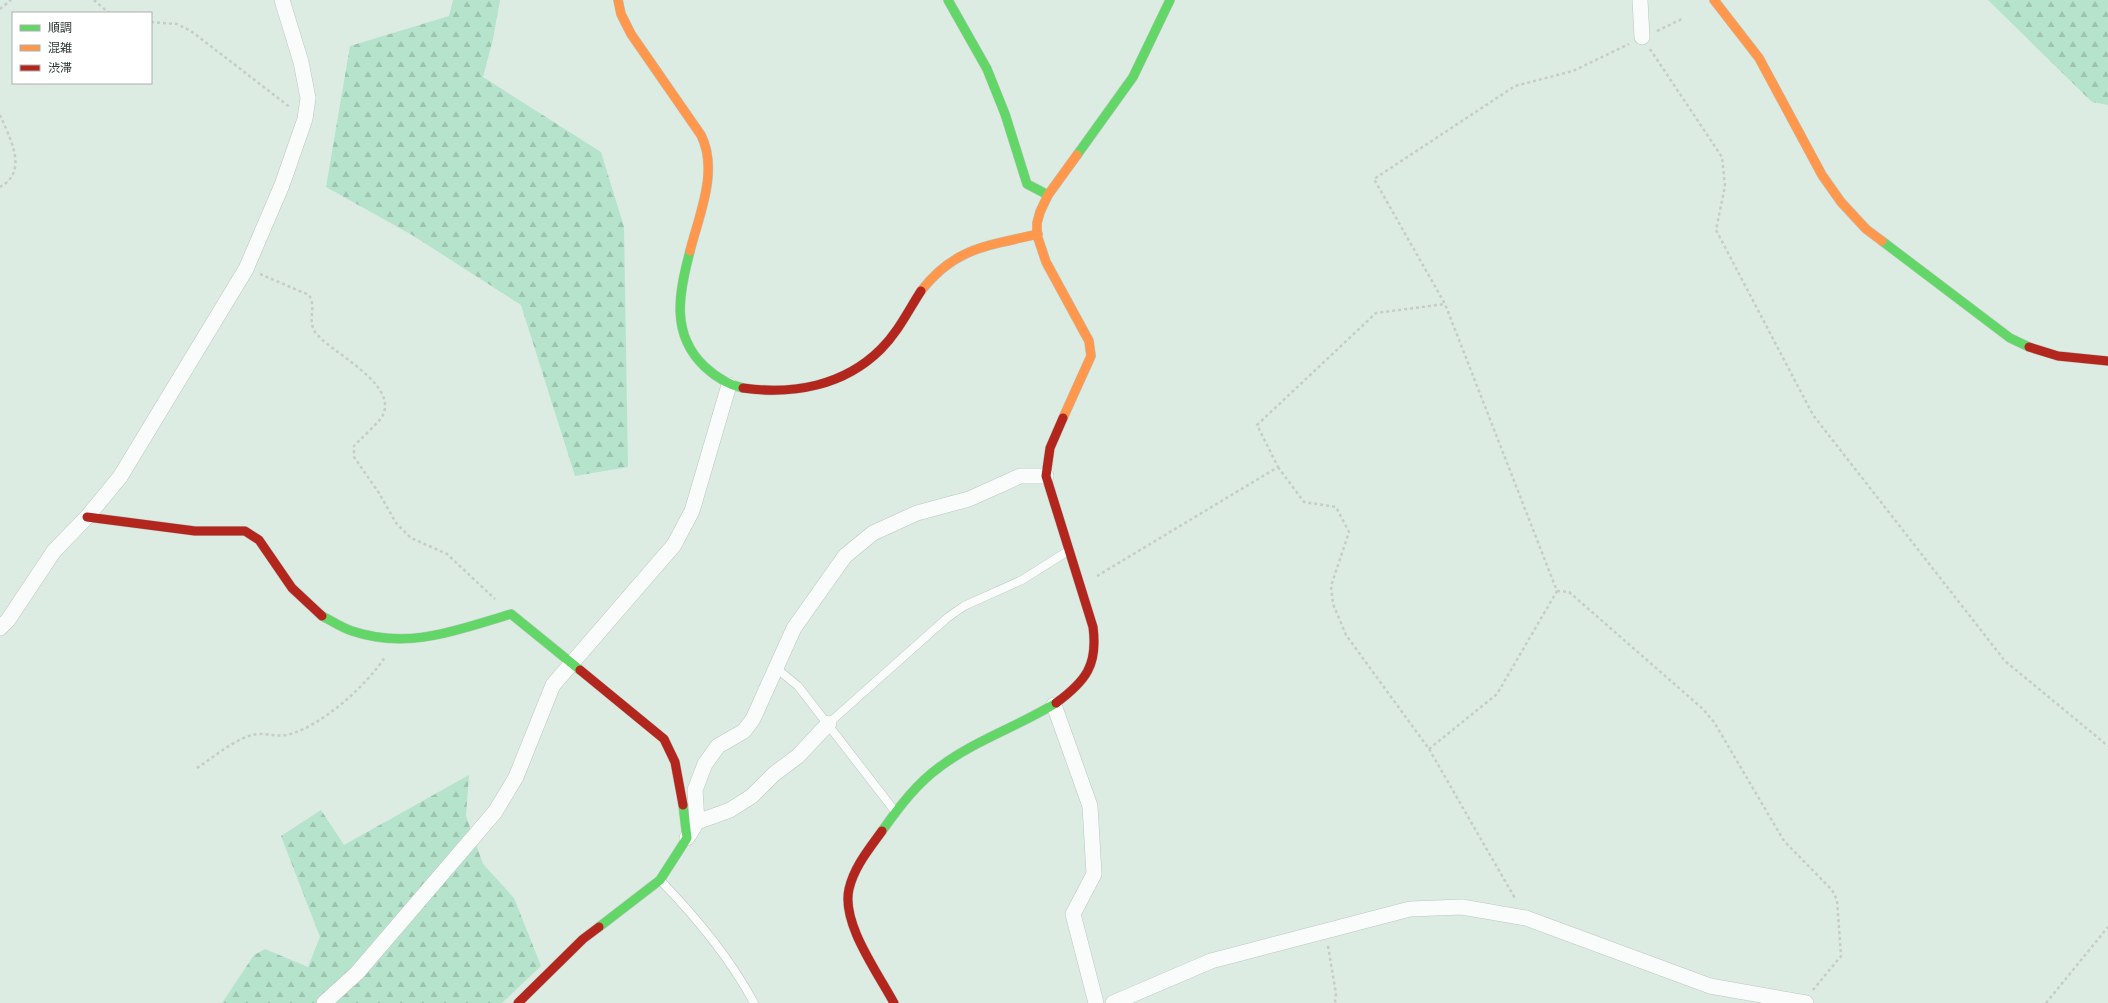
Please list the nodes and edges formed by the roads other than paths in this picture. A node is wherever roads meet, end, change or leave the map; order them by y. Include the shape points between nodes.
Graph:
1 (282, 0) edge
2 (618, 0) edge
3 (948, 0) edge
4 (1170, 0) edge
5 (1640, 0) edge
6 (1714, 0) edge
7 (1642, 37) road end
8 (1048, 195) junction
9 (1038, 234) junction
10 (2108, 361) edge
11 (729, 385) junction
12 (1046, 476) junction
13 (86, 517) junction
14 (1070, 550) junction
15 (0, 628) edge
16 (572, 662) junction
17 (776, 668) junction
18 (1054, 705) junction
19 (829, 723) junction
20 (895, 811) junction
21 (697, 822) junction
22 (687, 838) junction
23 (660, 880) junction
24 (324, 1003) edge
25 (518, 1003) edge
26 (754, 1003) edge
27 (894, 1003) edge
28 (1096, 1003) edge
29 (1113, 1003) edge
30 (1805, 1003) edge

1 - 13 street via 301,62 308,98 305,119 282,185 246,269 120,477
2 - 11 street via 621,14 631,34 701,135 708,150 709,168 704,198 679,306 681,328 689,346 705,369
3 - 8 street via 987,69 1005,114 1027,184
4 - 8 street via 1134,77
5 - 7 street
6 - 10 street via 1759,58 1822,175 1841,202 1866,228 2010,338 2031,350 2057,357
8 - 9 street via 1036,224
9 - 11 street via 971,251 954,259 926,285 883,346 864,363 844,375 823,385 797,392 753,391
9 - 12 street via 1042,255 1084,329 1092,356 1050,448
11 - 16 street via 692,511 674,545
12 - 14 street
12 - 17 street via 1020,476 969,499 916,513 873,533 841,562 794,628
13 - 15 street via 54,551
13 - 16 street via 195,531 245,530 259,540 292,588 321,615 352,631 397,640 426,638 511,614
14 - 18 street via 1093,627 1095,651 1088,669 1073,691
14 - 19 lane via 1022,580 964,606 947,618
16 - 22 street via 664,739 675,762
16 - 24 street via 553,685 516,777 495,812 357,973
17 - 19 lane via 798,686
17 - 21 street via 744,731 718,746 705,764 695,790
18 - 20 street via 954,756 916,787
18 - 28 street via 1090,806 1094,874 1073,914
19 - 20 lane
19 - 21 street via 798,756 774,774 752,796 730,810
20 - 27 street via 857,868 848,889 847,906 852,922
21 - 22 street
22 - 23 street
23 - 25 street via 583,939
23 - 26 lane via 732,965
29 - 30 street via 1211,961 1410,909 1462,907 1526,918 1710,986

